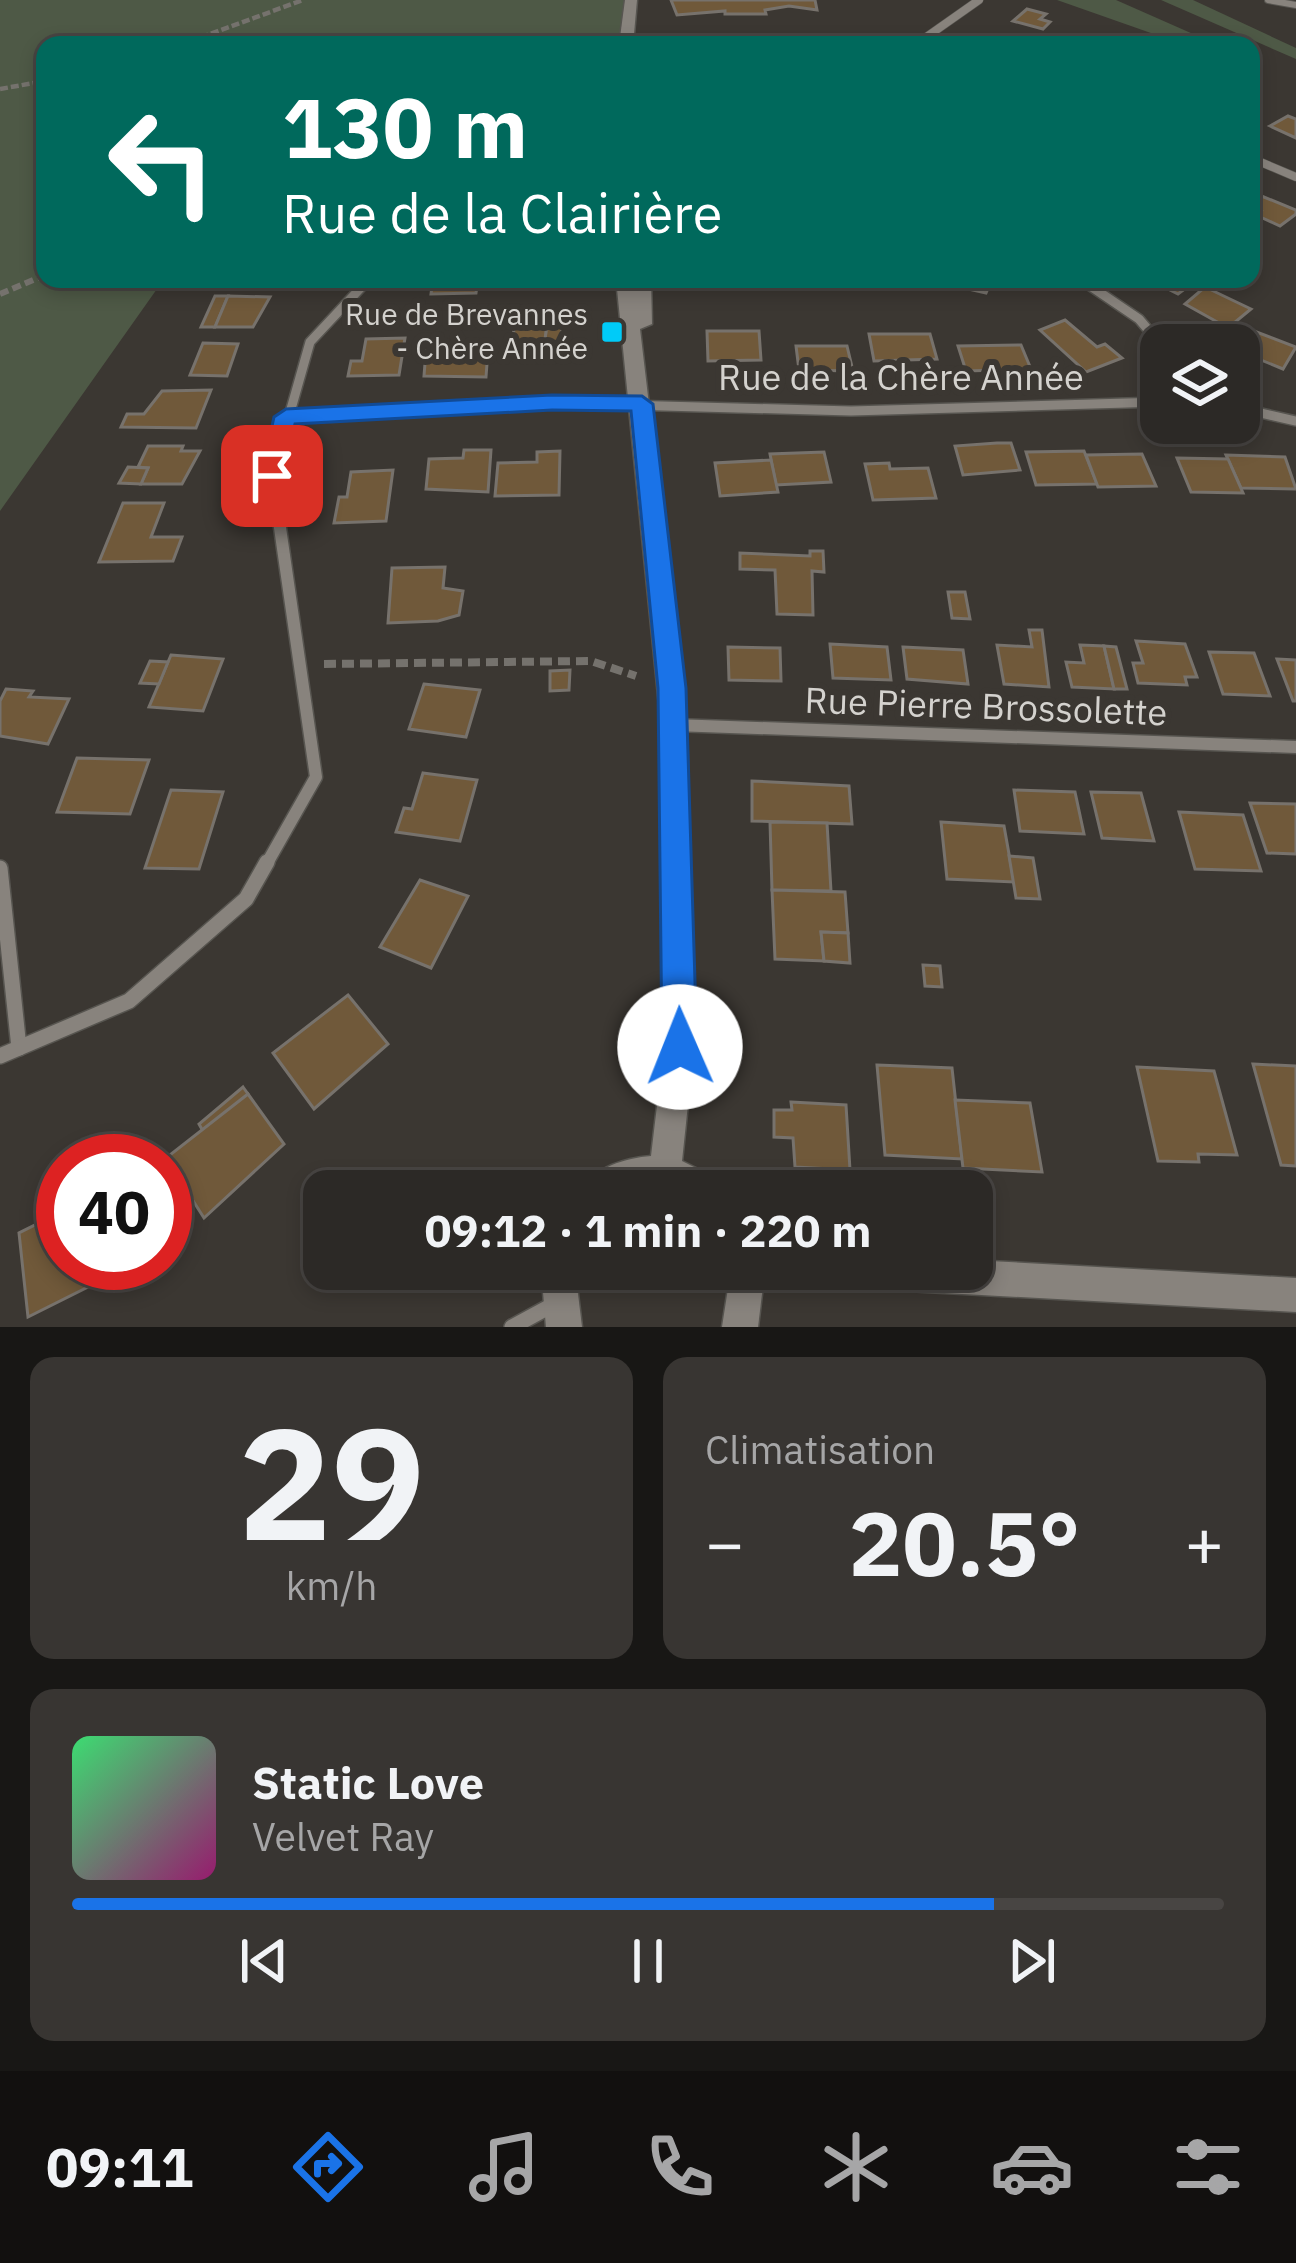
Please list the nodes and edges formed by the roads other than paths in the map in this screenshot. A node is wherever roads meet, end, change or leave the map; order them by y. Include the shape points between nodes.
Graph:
1 (634, 0) edge
2 (979, 0) edge
3 (1268, 0) edge
4 (1296, 5) edge
5 (628, 36) edge
6 (639, 36) edge
7 (928, 36) edge
8 (1260, 162) edge
9 (1296, 177) edge
10 (361, 288) edge
11 (626, 288) edge
12 (642, 288) edge
13 (1093, 288) edge
14 (1143, 324) edge
15 (1140, 403) edge
16 (642, 404) junction
17 (1260, 413) edge
18 (286, 417) junction
19 (1296, 422) edge
20 (674, 725) junction
21 (1296, 747) edge
22 (0, 868) edge
23 (19, 1048) junction
24 (0, 1056) edge
25 (665, 1170) edge
26 (993, 1279) edge
27 (745, 1290) edge
28 (1296, 1295) edge
29 (560, 1300) edge
30 (512, 1327) edge
31 (740, 1327) edge

1 - 5 street
1 - 6 street
2 - 7 street
3 - 4 lane
8 - 9 street
10 - 18 street via 310,342
11 - 16 street
12 - 16 street
13 - 14 street
15 - 16 street, Rue de la Chère Année via 851,411
16 - 18 street, Rue de la Chère Année
16 - 20 street
17 - 19 street
18 - 23 street via 272,476 316,776 246,899 130,1001
20 - 21 street, Rue Pierre Brossolette
20 - 25 street via 680,1047
22 - 23 street
23 - 24 street
26 - 28 street
27 - 31 street
29 - 30 street

